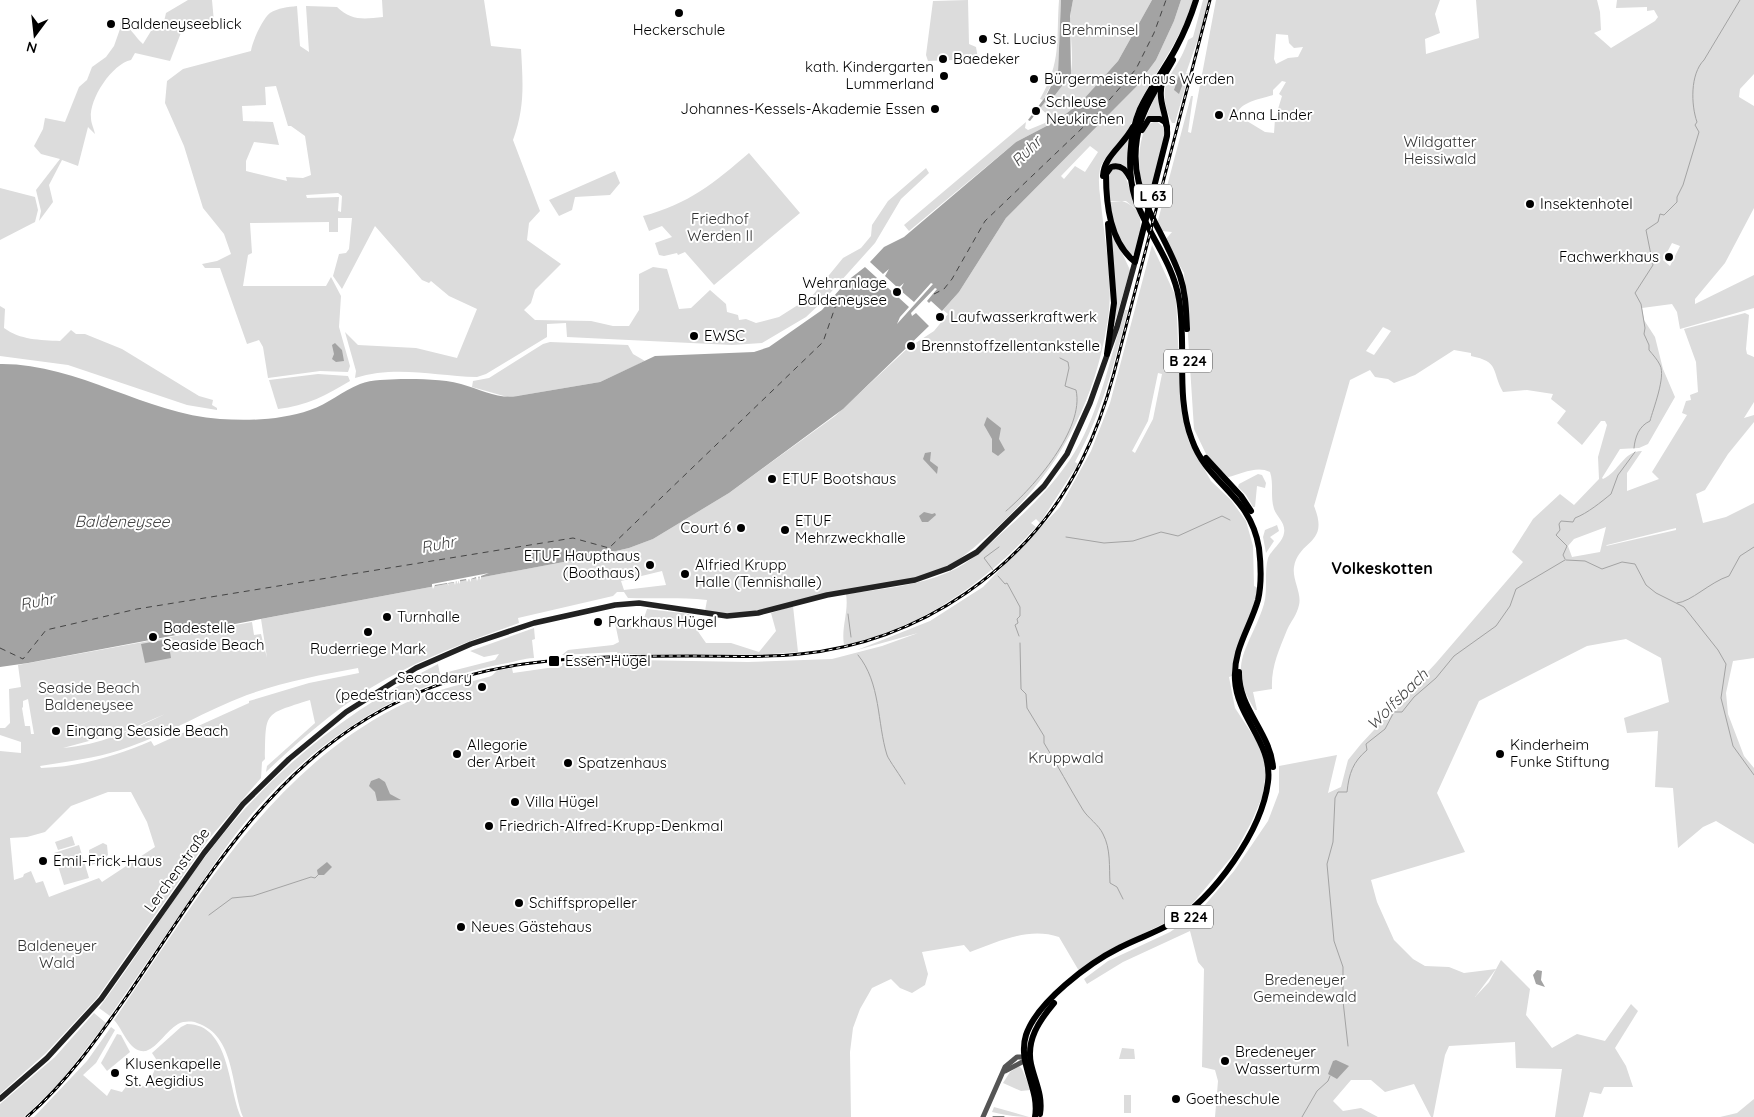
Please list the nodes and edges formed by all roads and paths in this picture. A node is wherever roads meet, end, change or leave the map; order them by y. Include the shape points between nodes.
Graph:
1 (1196, 0) edge
2 (1201, 0) edge
3 (1165, 75) junction
4 (1137, 119) junction
5 (1168, 129) junction
6 (1139, 135) junction
7 (1132, 182) junction
8 (1135, 262) junction
9 (1107, 354) junction
10 (1026, 1058) junction
11 (0, 1099) edge
12 (983, 1117) edge
13 (1035, 1117) edge
14 (1039, 1117) edge

1 - 4 main road, B 224 via 1176,48
2 - 3 main road, B 224 via 1189,32
3 - 5 main road, L 63 via 1160,99
3 - 6 main road, B 224 via 1147,107
4 - 7 main road, B 224 via 1132,145
4 - 9 main road via 1128,138 1109,157 1103,169 1114,303
5 - 6 main road via 1160,119 1149,119
5 - 8 main road, L 63
6 - 10 main road, B 224 via 1138,177 1146,207 1174,262 1184,291 1189,404 1196,439 1206,458 1248,505 1262,546 1265,573 1262,600 1245,641 1238,675 1247,707 1268,744 1273,765 1272,786 1249,842 1208,899 1176,926 1112,956 1066,991 1036,1027
7 - 8 main road via 1120,166 1107,171 1114,235 1126,255
7 - 10 main road, B 224 via 1143,216 1178,290 1186,418 1192,441 1208,468 1245,509 1258,547 1259,593 1237,652 1234,675 1238,699 1266,754 1268,786 1243,845 1205,896 1174,922 1110,953 1074,979 1032,1022 1026,1036
8 - 9 main road, L 63
9 - 11 main road, Lerchenstraße / L 63 via 1083,422 1055,472 986,544 948,568 914,580 740,615 714,615 639,603 538,622 471,644 416,668 363,700 312,738 248,798 204,853 101,999 68,1036
10 - 12 street via 1000,1076
10 - 13 main road, B 224 via 1036,1095
10 - 14 main road, B 224 via 1040,1092

